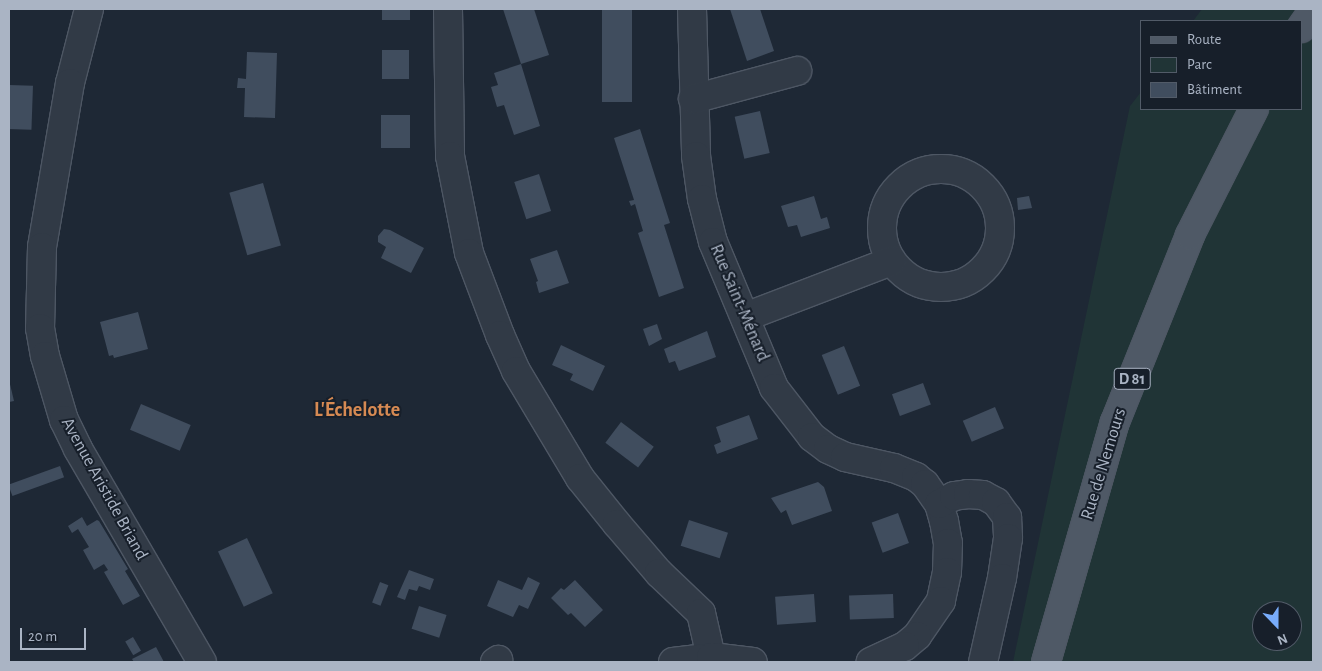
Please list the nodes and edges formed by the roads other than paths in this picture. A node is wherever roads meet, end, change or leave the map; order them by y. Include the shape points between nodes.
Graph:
1 (89, 9) edge
2 (448, 9) edge
3 (692, 9) edge
4 (1313, 11) edge
5 (1302, 27) edge
6 (797, 71) dead end
7 (693, 99) junction
8 (1253, 110) edge
9 (892, 261) junction
10 (745, 316) junction
11 (938, 504) junction
12 (711, 657) junction
13 (202, 662) edge
14 (674, 662) edge
15 (752, 662) edge
16 (870, 662) edge
17 (983, 662) edge
18 (1046, 662) edge

1 - 13 street, Avenue Aristide Briand via 70,83 42,247 40,328 64,420 78,449
2 - 12 street via 450,156 469,253 500,335 516,371 580,478 659,573 701,613
3 - 7 street, Rue Saint-Ménard
4 - 5 main road
6 - 7 street
7 - 10 street, Rue Saint-Ménard via 702,199 713,242
8 - 18 main road, Rue de Nemours / D 81 via 1190,235 1115,422
9 - 9 street via 904,275 921,284 957,285 974,277 988,264 997,248 1000,230 998,211 990,195 976,180 957,171 937,169 917,174 900,186 888,202 882,222 884,243
9 - 10 street
10 - 11 street, Rue Saint-Ménard via 774,388 812,437 845,457 894,468 916,477 925,484
11 - 16 street, Rue Saint-Ménard via 948,544 941,601 917,636
11 - 17 street via 954,496 983,496 996,502 1007,517 1008,538 1002,578
12 - 14 street
12 - 15 street

